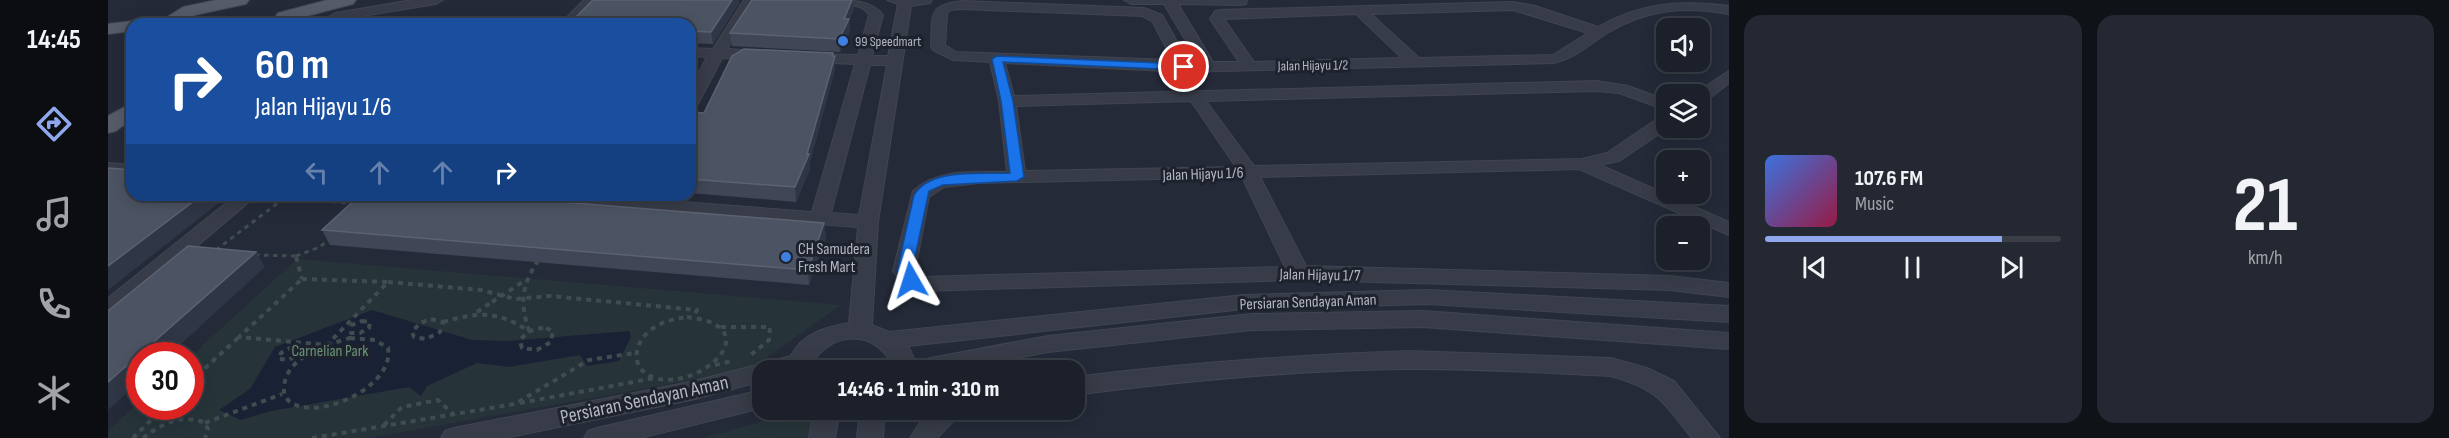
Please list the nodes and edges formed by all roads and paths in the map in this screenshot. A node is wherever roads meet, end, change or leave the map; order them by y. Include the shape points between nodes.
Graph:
1 (240, 0) edge
2 (347, 0) edge
3 (436, 0) edge
4 (592, 0) edge
5 (751, 0) edge
6 (838, 0) edge
7 (925, 0) edge
8 (1131, 0) edge
9 (1282, 0) edge
10 (899, 1) edge
11 (1169, 2) junction
12 (1185, 2) junction
13 (1358, 9) junction
14 (282, 10) edge
15 (1729, 10) edge
16 (177, 18) edge
17 (336, 18) edge
18 (573, 18) edge
19 (126, 27) edge
20 (108, 29) edge
21 (1599, 32) junction
22 (126, 36) edge
23 (108, 37) edge
24 (696, 52) edge
25 (717, 53) junction
26 (773, 56) edge
27 (796, 57) edge
28 (997, 59) junction
29 (862, 60) junction
30 (894, 62) junction
31 (1416, 63) junction
32 (1184, 67) junction
33 (1216, 67) junction
34 (1250, 67) junction
35 (1729, 76) edge
36 (1710, 90) edge
37 (126, 93) edge
38 (696, 93) edge
39 (1195, 96) junction
40 (1007, 101) junction
41 (1656, 101) edge
42 (108, 105) edge
43 (126, 113) edge
44 (108, 126) edge
45 (1656, 129) edge
46 (1582, 164) junction
47 (108, 168) edge
48 (126, 170) edge
49 (1248, 171) junction
50 (1017, 177) junction
51 (241, 201) edge
52 (280, 201) edge
53 (330, 201) edge
54 (617, 201) edge
55 (355, 204) edge
56 (820, 219) junction
57 (868, 222) junction
58 (1729, 229) edge
59 (336, 233) edge
60 (221, 254) edge
61 (543, 254) edge
62 (253, 255) edge
63 (296, 256) junction
64 (1299, 273) junction
65 (302, 279) junction
66 (911, 280) joint
67 (524, 281) junction
68 (388, 282) junction
69 (1729, 290) edge
70 (521, 299) junction
71 (108, 310) edge
72 (477, 312) junction
73 (1729, 314) edge
74 (693, 317) junction
75 (443, 322) junction
76 (347, 325) junction
77 (352, 325) junction
78 (721, 327) junction
79 (529, 331) junction
80 (860, 331) junction
81 (355, 336) junction
82 (237, 337) junction
83 (888, 340) junction
84 (1729, 341) edge
85 (301, 343) junction
86 (327, 345) junction
87 (297, 348) junction
88 (635, 353) junction
89 (293, 359) junction
90 (300, 360) junction
91 (803, 360) edge
92 (905, 360) edge
93 (966, 360) edge
94 (714, 365) junction
95 (204, 369) edge
96 (752, 375) edge
97 (655, 378) junction
98 (1085, 385) edge
99 (282, 393) junction
100 (752, 401) edge
101 (515, 404) junction
102 (151, 420) edge
103 (825, 420) edge
104 (872, 420) edge
105 (939, 420) edge
106 (205, 423) junction
107 (383, 426) junction
108 (454, 426) edge
109 (133, 438) edge
110 (143, 438) edge
111 (205, 438) edge
112 (312, 438) edge
113 (597, 438) edge
114 (822, 438) edge
115 (870, 438) edge
116 (923, 438) edge
117 (1707, 438) edge

1 - 16 main road
2 - 14 main road
3 - 17 street
4 - 18 street
5 - 25 street
6 - 29 street via 858,2 875,11
7 - 10 street
8 - 11 street
9 - 12 street
10 - 30 street
11 - 12 street
11 - 33 street
12 - 33 street
13 - 21 street via 1513,6
13 - 31 street
13 - 34 street via 1220,14 1217,19
15 - 21 street, Jalan Hijayu 1/2 via 1661,5 1641,10
19 - 20 main road
21 - 31 street, Jalan Hijayu 1/2 via 1572,53 1554,59
22 - 23 main road
24 - 25 street
25 - 26 street
25 - 38 street
27 - 29 street
28 - 32 street, Jalan Hijayu 1/2
28 - 32 street, Jalan Hijayu 1/2 via 946,54 938,47 940,10 952,5 1144,12 1157,18
28 - 40 street
29 - 30 street
29 - 56 street
30 - 57 street
31 - 34 street, Jalan Hijayu 1/2
32 - 33 street, Jalan Hijayu 1/2
33 - 34 street, Jalan Hijayu 1/2
35 - 36 street
37 - 42 main road
39 - 40 street
39 - 41 street via 1597,86 1622,89
39 - 49 street
40 - 50 street
43 - 44 main road
45 - 46 street via 1613,157
46 - 49 street, Jalan Hijayu 1/6
46 - 58 street
47 - 48 street
49 - 50 street, Jalan Hijayu 1/6
49 - 64 street
50 - 66 street, Jalan Hijayu 1/6 via 940,181 924,188 904,271
51 - 71 street
52 - 60 path via 211,254
53 - 55 path
54 - 56 street
56 - 57 street
57 - 80 street
59 - 63 path via 320,247
61 - 67 path, bridge
62 - 63 path
63 - 65 path
64 - 66 street, Jalan Hijayu 1/7 via 918,284
64 - 69 street, Jalan Hijayu 1/7 via 1670,283
65 - 68 path
65 - 82 path
67 - 70 path, bridge
67 - 72 path, bridge
68 - 70 path via 481,290
68 - 76 path
70 - 74 path via 531,301 550,296 697,310
70 - 79 path, bridge
72 - 75 path, bridge
72 - 79 path, bridge via 508,316
73 - 83 street, Persiaran Sendayan Aman via 1428,297 1244,302
74 - 78 path
74 - 88 path via 660,324 638,342
75 - 75 path via 426,320 416,325 412,334 417,339 431,337 440,332
76 - 77 path
76 - 86 path
77 - 81 path via 350,332
77 - 81 path via 366,320 371,324
78 - 94 path via 726,345
78 - 94 path via 770,327 769,340 748,358
79 - 79 path via 520,341 526,350 542,348 554,338 553,331 546,328
80 - 83 street
80 - 91 street via 816,342
81 - 86 path
81 - 99 path via 378,341 387,347 390,356 384,373 366,390 332,406 314,408 288,402
82 - 85 path
82 - 95 path
83 - 92 street
84 - 93 street, Persiaran Sendayan Aman via 1423,319 1252,322 1048,344
85 - 86 path
85 - 87 path
86 - 90 path
87 - 89 path via 300,352
87 - 89 path via 287,349 279,357 283,361
88 - 97 path via 636,364
88 - 101 path via 589,360
89 - 90 path
90 - 99 path via 286,377
94 - 97 path via 686,379
96 - 108 street, Persiaran Sendayan Aman via 695,390
97 - 101 path
98 - 117 street via 1177,373 1375,361 1611,367 1647,377 1665,388
99 - 106 path
100 - 113 street, Persiaran Sendayan Aman
101 - 108 path
102 - 109 path
103 - 114 street
104 - 115 street
105 - 116 street
106 - 110 path via 179,420
106 - 111 path
107 - 108 path
107 - 108 path via 402,407 438,400
107 - 112 path

